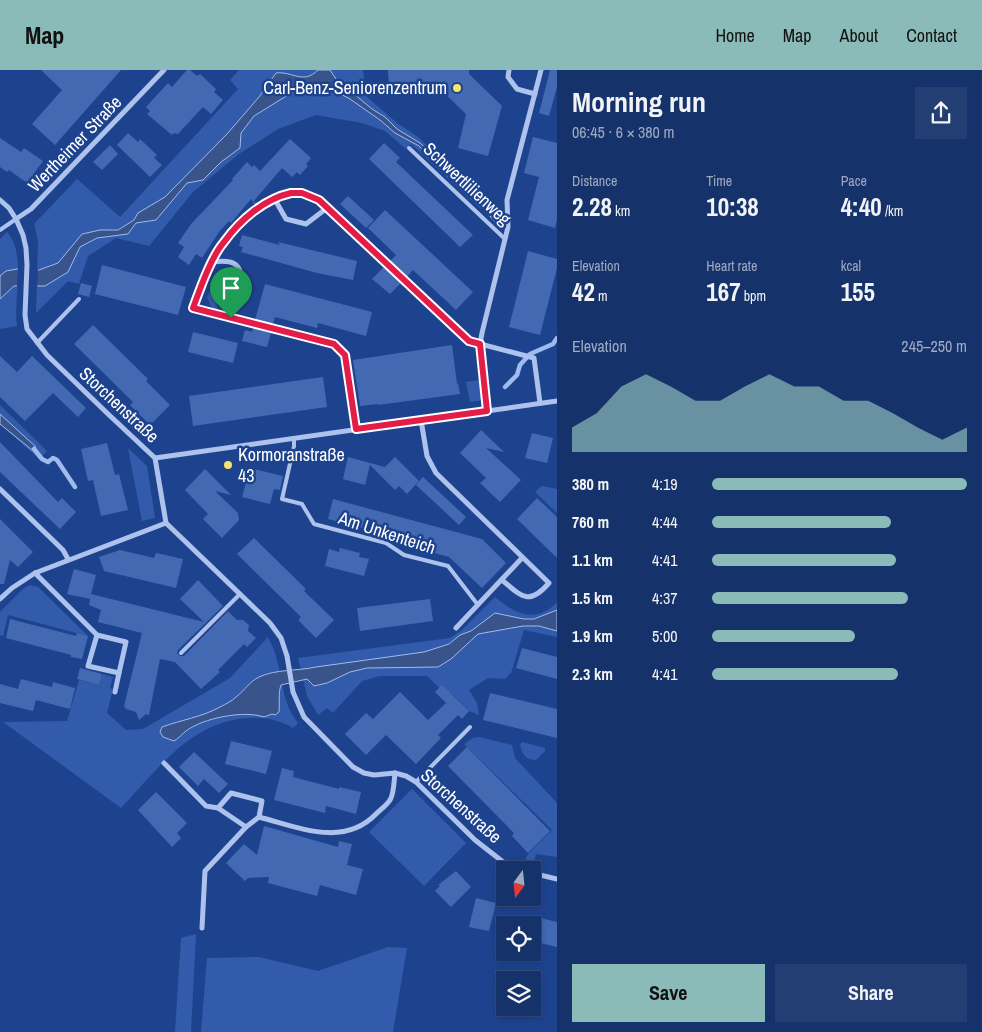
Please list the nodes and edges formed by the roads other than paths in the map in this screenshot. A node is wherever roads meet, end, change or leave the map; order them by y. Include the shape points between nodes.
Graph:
1 (164, 70) edge
2 (509, 70) edge
3 (541, 70) edge
4 (535, 94) junction
5 (409, 148) dead end
6 (274, 198) junction
7 (0, 200) edge
8 (327, 208) junction
9 (16, 219) junction
10 (0, 230) edge
11 (505, 239) junction
12 (213, 262) junction
13 (78, 299) dead end
14 (231, 318) junction
15 (37, 343) junction
16 (480, 344) junction
17 (557, 400) edge
18 (540, 403) junction
19 (487, 411) junction
20 (421, 420) junction
21 (356, 429) junction
22 (294, 438) junction
23 (155, 458) junction
24 (1, 493) edge
25 (166, 523) junction
26 (522, 558) junction
27 (68, 559) junction
28 (35, 573) junction
29 (502, 580) junction
30 (240, 594) junction
31 (0, 600) edge
32 (478, 605) junction
33 (456, 628) dead end
34 (97, 635) junction
35 (181, 653) dead end
36 (119, 673) junction
37 (115, 692) dead end
38 (470, 727) dead end
39 (164, 763) dead end
40 (395, 773) junction
41 (416, 782) junction
42 (218, 808) junction
43 (259, 817) junction
44 (246, 827) junction
45 (502, 861) edge
46 (541, 876) edge
47 (557, 879) edge
48 (202, 928) dead end

1 - 9 street, Wertheimer Straße via 31,209
2 - 4 street via 508,77 517,89
3 - 4 street, Schwertlilienweg
4 - 11 street, Schwertlilienweg via 508,200
5 - 11 lane, Schwertlilienweg
6 - 8 street via 302,193 319,200
6 - 8 street via 286,219 306,224
6 - 12 lane via 246,218 223,242
7 - 9 street
8 - 16 street via 469,341
9 - 10 lane, Wertheimer Straße
9 - 15 street, Storchenstraße via 23,235 27,265 27,329
11 - 16 street, Schwertlilienweg
12 - 14 street via 224,260 240,267
12 - 14 street via 193,308
13 - 15 lane
14 - 21 street via 334,344 345,355
15 - 23 street, Storchenstraße
16 - 18 street via 534,358
16 - 19 street, Schwertlilienweg
17 - 18 street
18 - 19 street
19 - 20 street
20 - 21 street
20 - 26 street via 426,456 436,473
21 - 22 street
22 - 23 street
22 - 32 lane, Am Unkenteich via 282,498 302,504 314,524 386,543 404,555 448,566
23 - 25 street, Storchenstraße
24 - 27 street via 63,550
25 - 27 street
25 - 30 street, Storchenstraße
26 - 29 street
26 - 29 street via 549,583 530,598 520,596
27 - 28 street
28 - 31 street
28 - 34 street
29 - 32 street
30 - 35 lane
30 - 40 street, Storchenstraße via 281,638 292,692 304,717 353,767 374,775
32 - 33 street
34 - 36 street via 126,642
34 - 36 street via 88,666
36 - 37 street
38 - 41 lane
39 - 42 street via 206,806
40 - 41 street, Storchenstraße
40 - 43 street via 391,799 371,820 354,830 336,834 320,832
41 - 45 street, Storchenstraße via 475,840
42 - 43 street via 231,793 262,802
42 - 44 street
43 - 44 street
44 - 48 street via 204,872
46 - 47 street

